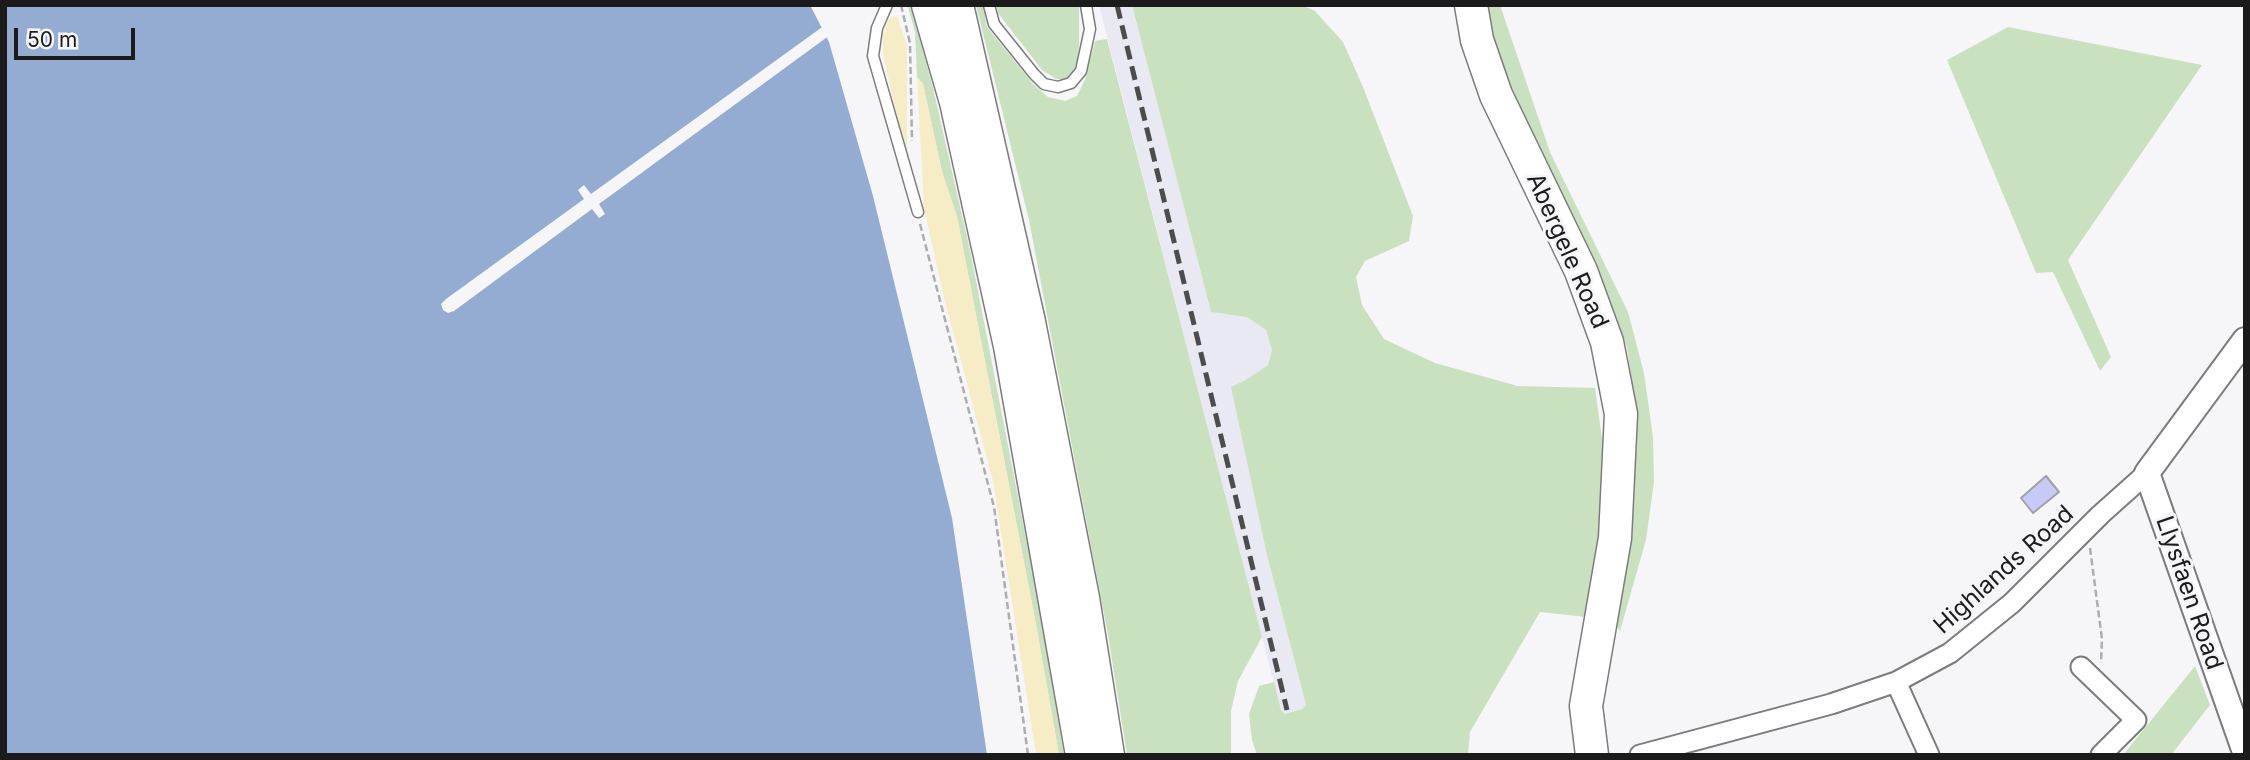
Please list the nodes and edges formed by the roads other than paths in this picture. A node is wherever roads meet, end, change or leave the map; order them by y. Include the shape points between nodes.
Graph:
1 (887, 5) edge
2 (989, 5) edge
3 (1086, 5) edge
4 (1471, 5) edge
5 (937, 16) edge
6 (918, 212) road end
7 (2245, 340) edge
8 (2147, 473) junction
9 (2081, 667) dead end
10 (1896, 682) junction
11 (2245, 752) edge
12 (1082, 755) edge
13 (1108, 755) edge
14 (1592, 755) edge
15 (1640, 755) edge
16 (1929, 755) edge
17 (2101, 755) edge

1 - 6 lane via 877,28 873,56
2 - 3 lane via 994,24 1034,74 1044,84 1058,87 1071,83 1081,71 1090,29
4 - 14 main road, Abergele Road via 1477,40 1496,95 1581,271 1608,342 1621,414 1615,538 1586,706
5 - 12 main road via 1010,346
5 - 13 main road via 1029,322 1083,598
7 - 8 street
8 - 10 street, Highlands Road via 2012,603 1950,653
8 - 11 street, Llysfaen Road
9 - 17 street via 2136,720
10 - 15 street, Highlands Road
10 - 16 street

